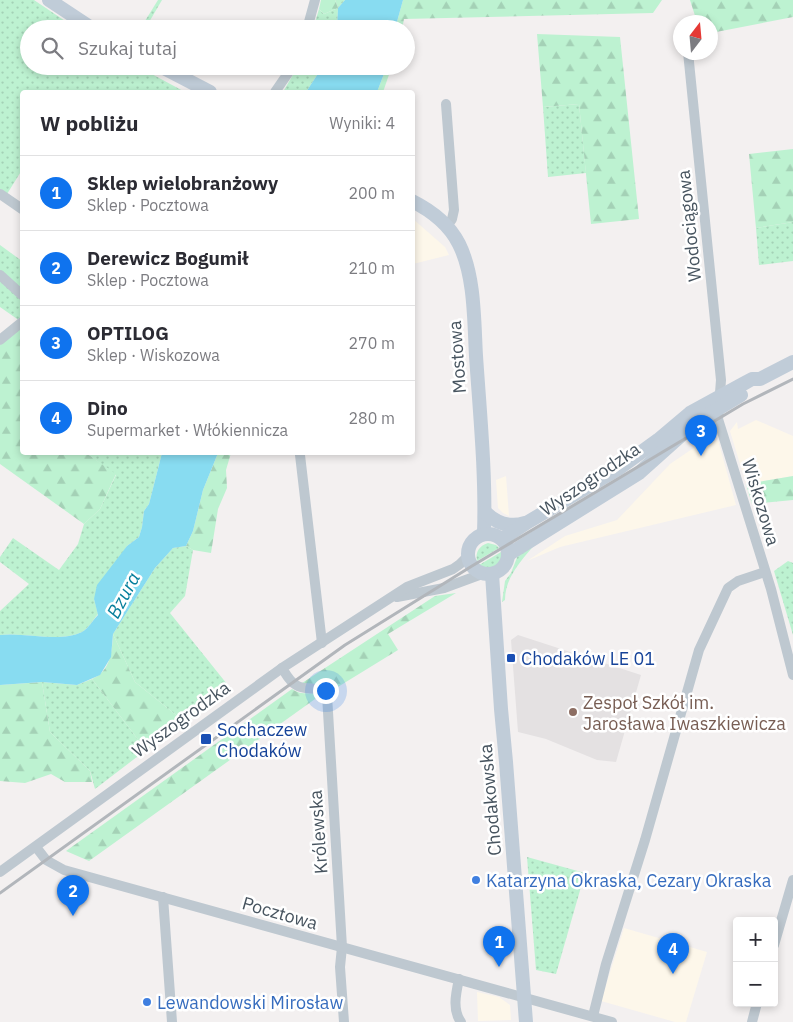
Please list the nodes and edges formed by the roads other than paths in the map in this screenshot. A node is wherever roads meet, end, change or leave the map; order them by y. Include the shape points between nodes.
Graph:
1 (49, 0) edge
2 (315, 0) edge
3 (79, 20) edge
4 (309, 20) edge
5 (689, 60) edge
6 (177, 75) edge
7 (287, 75) edge
8 (206, 90) edge
9 (276, 90) edge
10 (446, 104) dead end
11 (0, 194) edge
12 (415, 202) edge
13 (20, 209) edge
14 (447, 226) junction
15 (0, 274) edge
16 (20, 293) edge
17 (20, 324) edge
18 (0, 340) edge
19 (793, 362) edge
20 (718, 402) junction
21 (300, 455) dead end
22 (485, 512) junction
23 (528, 522) junction
24 (484, 534) junction
25 (502, 539) junction
26 (509, 554) junction
27 (468, 556) junction
28 (766, 572) junction
29 (487, 574) junction
30 (387, 600) junction
31 (322, 643) junction
32 (282, 668) junction
33 (793, 675) edge
34 (36, 847) junction
35 (0, 872) edge
36 (793, 880) edge
37 (163, 897) junction
38 (778, 931) edge
39 (342, 947) junction
40 (459, 979) junction
41 (524, 996) junction
42 (756, 1007) edge
43 (593, 1016) junction
44 (172, 1022) edge
45 (344, 1022) edge
46 (461, 1022) edge
47 (526, 1022) edge
48 (612, 1022) edge
49 (752, 1022) edge

1 - 3 main road
2 - 4 street
5 - 20 street, Wodociągowa via 721,380
6 - 8 main road
7 - 9 street
10 - 14 street via 454,210
11 - 13 street
12 - 14 main road, Mostowa
14 - 22 main road, Mostowa via 464,256 470,284
15 - 16 street
17 - 18 street
19 - 20 main road, Wyszogrodzka via 760,379 756,386
20 - 23 main road, Wyszogrodzka via 690,413 618,469
20 - 26 main road, Wyszogrodzka via 639,473
20 - 28 street, Wiskozowa via 718,419
21 - 31 street
22 - 23 main road via 512,526
22 - 24 main road, Mostowa
23 - 25 main road, Wyszogrodzka
24 - 25 main road
24 - 27 main road via 470,545
25 - 26 main road
26 - 29 main road via 502,569
27 - 29 main road via 472,566
27 - 30 street, Wyszogrodzka via 448,571 407,587
28 - 33 street, Wiskozowa
28 - 43 street via 738,581 728,588 700,650
29 - 30 street, Wyszogrodzka via 444,588
29 - 41 main road, Chodakowska via 506,762
30 - 31 street, Wyszogrodzka
31 - 32 street, Wyszogrodzka
32 - 34 street, Wyszogrodzka
32 - 39 street, Królewska via 296,686 318,688 327,695
34 - 35 street, Wyszogrodzka
34 - 37 street, Pocztowa via 46,860 64,870
36 - 38 street
37 - 39 street, Pocztowa
37 - 44 street
39 - 40 street, Pocztowa
39 - 45 street, Królewska via 340,967
40 - 41 street, Pocztowa
40 - 46 street via 456,1009
41 - 43 street, Pocztowa
41 - 47 main road, Chodakowska
42 - 49 street
43 - 48 street, Pocztowa

